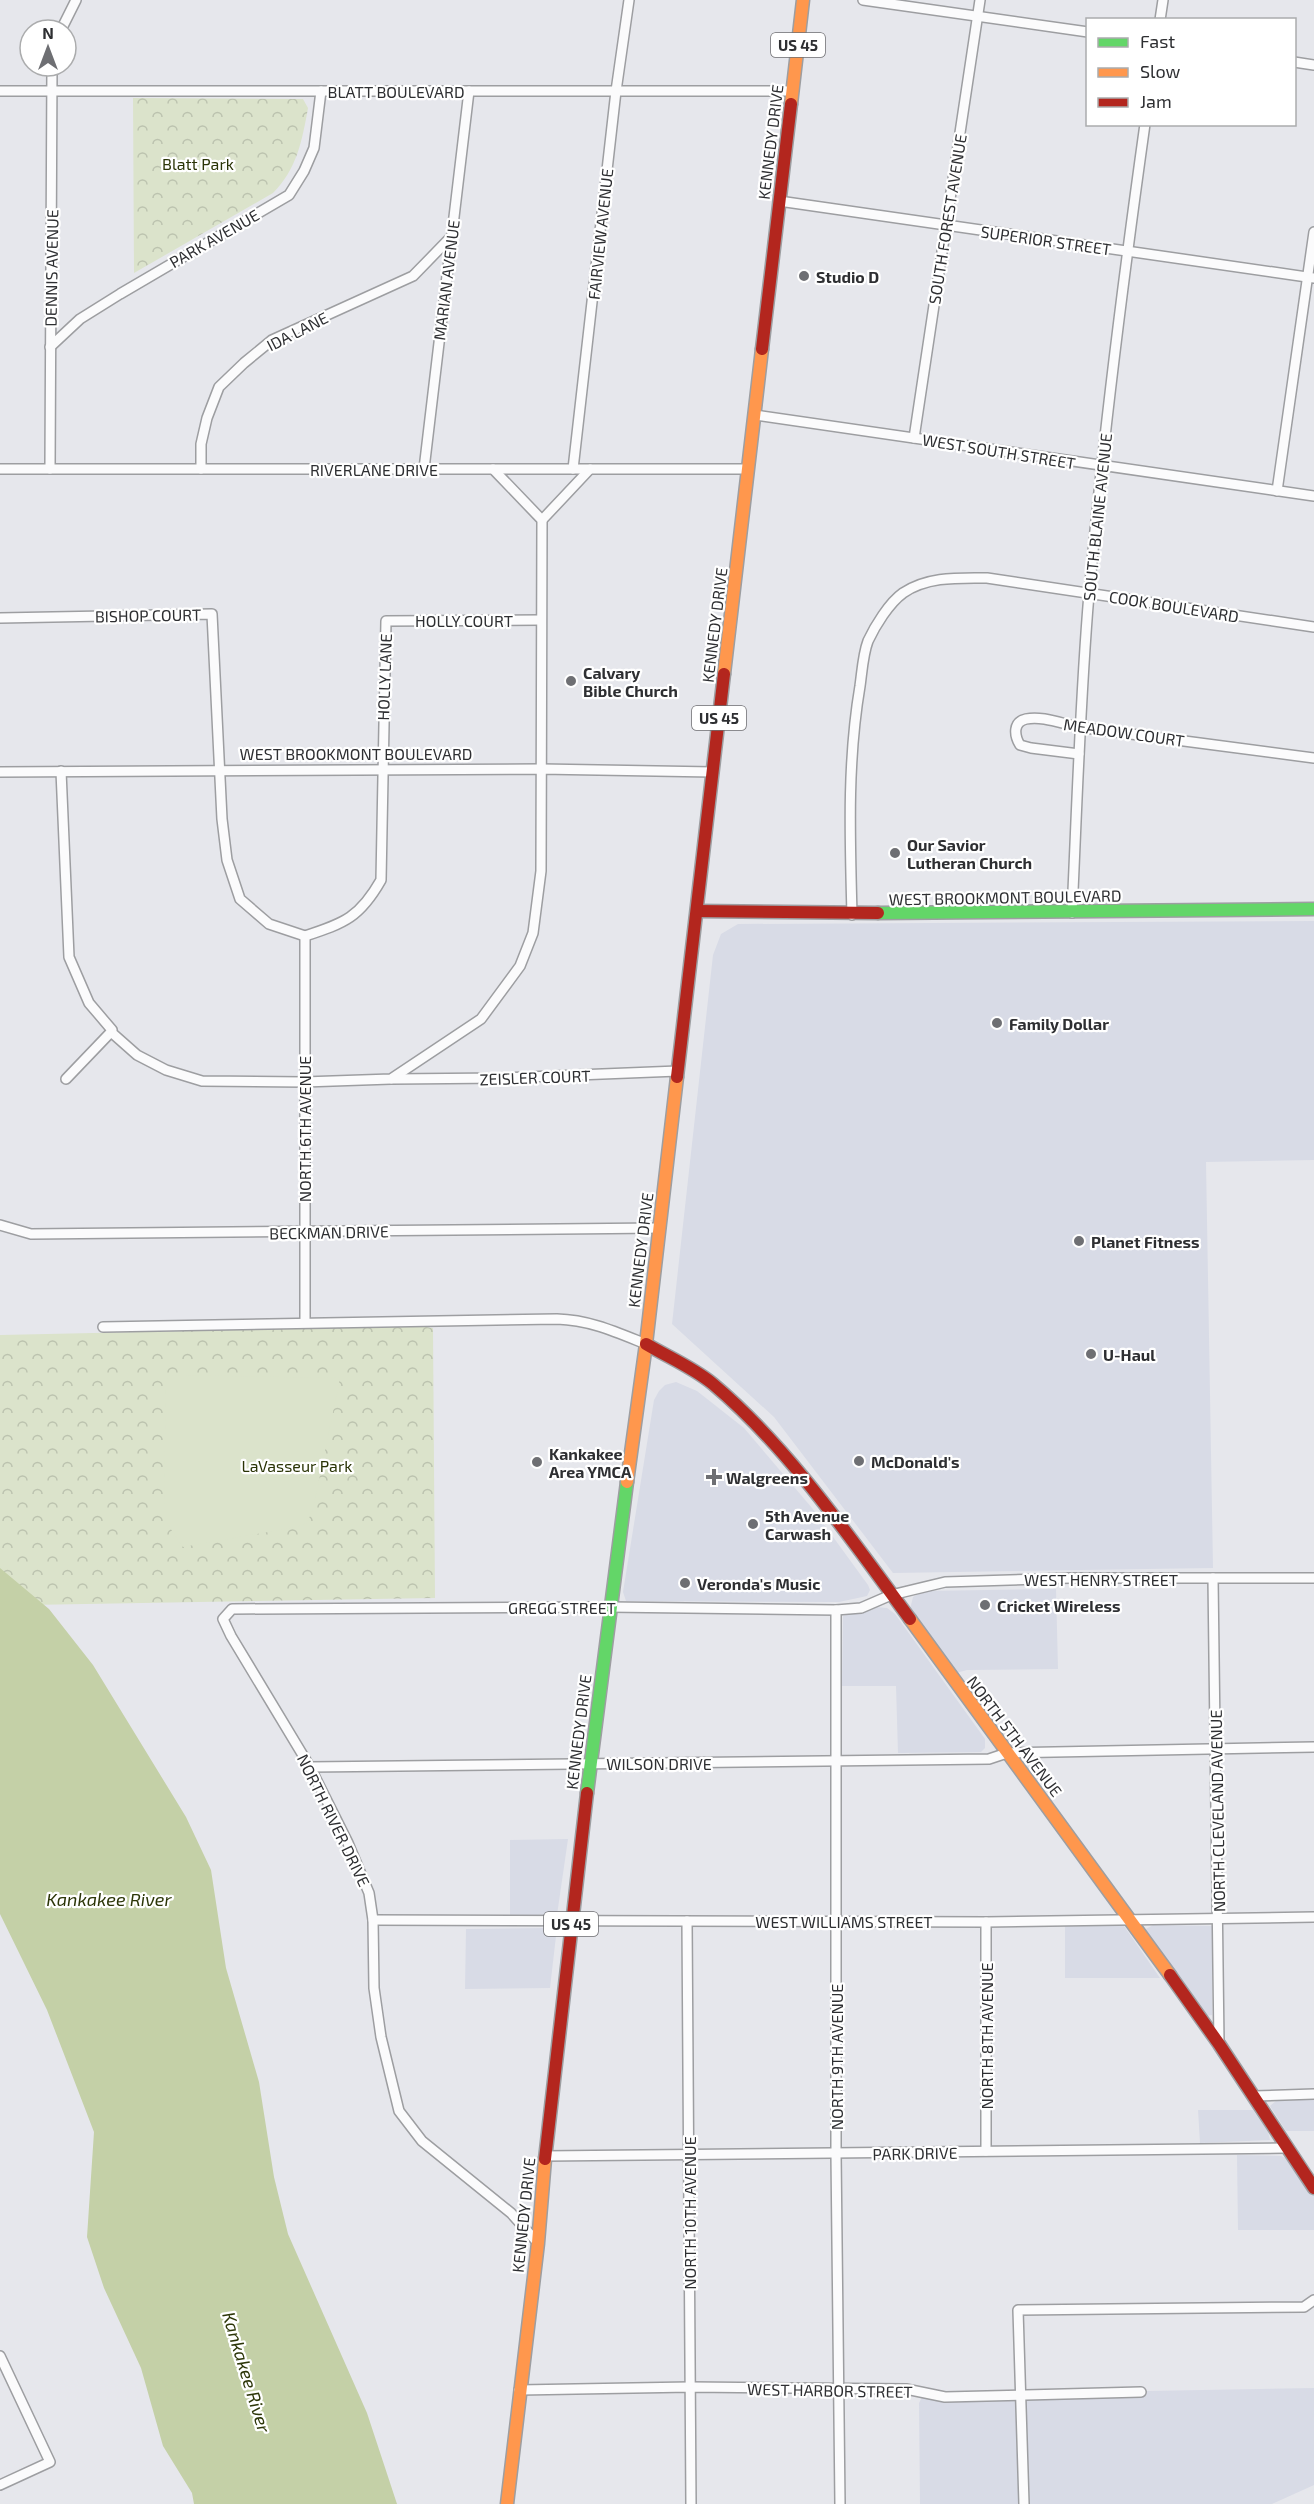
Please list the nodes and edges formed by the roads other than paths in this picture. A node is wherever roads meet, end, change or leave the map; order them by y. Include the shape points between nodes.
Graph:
1 (76, 0) edge
2 (628, 0) edge
3 (803, 0) edge
4 (863, 0) edge
5 (980, 0) edge
6 (1163, 0) edge
7 (977, 16) junction
8 (67, 18) edge
9 (1160, 18) edge
10 (1086, 32) edge
11 (1296, 62) edge
12 (1314, 65) edge
13 (52, 78) edge
14 (0, 91) edge
15 (53, 91) junction
16 (321, 91) junction
17 (469, 91) junction
18 (616, 91) junction
19 (792, 91) junction
20 (1145, 126) edge
21 (779, 201) junction
22 (946, 225) junction
23 (1314, 232) edge
24 (451, 237) junction
25 (1127, 252) junction
26 (1311, 278) edge
27 (50, 347) junction
28 (754, 415) junction
29 (914, 438) junction
30 (1101, 466) junction
31 (0, 469) edge
32 (50, 469) junction
33 (201, 469) junction
34 (424, 469) junction
35 (493, 469) junction
36 (573, 469) junction
37 (590, 469) junction
38 (748, 470) junction
39 (1277, 491) junction
40 (1314, 496) edge
41 (542, 520) junction
42 (1089, 593) junction
43 (0, 618) edge
44 (541, 620) junction
45 (386, 621) joint
46 (1314, 627) edge
47 (1080, 728) junction
48 (1079, 754) junction
49 (1314, 758) edge
50 (541, 769) junction
51 (221, 770) junction
52 (382, 770) junction
53 (61, 771) junction
54 (0, 772) edge
55 (713, 772) junction
56 (1314, 909) edge
57 (697, 911) junction
58 (1072, 912) junction
59 (852, 915) junction
60 (305, 936) junction
61 (111, 1032) junction
62 (678, 1071) junction
63 (66, 1079) dead end
64 (392, 1079) junction
65 (304, 1082) junction
66 (0, 1224) edge
67 (660, 1228) junction
68 (303, 1232) junction
69 (305, 1322) junction
70 (103, 1327) dead end
71 (646, 1344) junction
72 (1213, 1578) junction
73 (1314, 1578) edge
74 (891, 1595) junction
75 (609, 1607) junction
76 (232, 1609) joint
77 (836, 1610) junction
78 (1314, 1747) edge
79 (1216, 1749) junction
80 (1007, 1753) junction
81 (838, 1762) junction
82 (591, 1763) junction
83 (310, 1767) junction
84 (1219, 1917) junction
85 (1314, 1917) edge
86 (373, 1920) junction
87 (1131, 1920) junction
88 (572, 1921) junction
89 (687, 1921) junction
90 (836, 1921) junction
91 (986, 1922) junction
92 (1219, 2044) junction
93 (1314, 2094) edge
94 (1254, 2096) junction
95 (1286, 2148) junction
96 (986, 2151) junction
97 (836, 2154) junction
98 (689, 2155) junction
99 (545, 2156) junction
100 (1314, 2188) edge
101 (538, 2243) junction
102 (1314, 2300) edge
103 (0, 2356) edge
104 (690, 2387) junction
105 (839, 2389) junction
106 (519, 2390) junction
107 (1141, 2392) dead end
108 (1020, 2394) junction
109 (0, 2485) edge
110 (507, 2504) edge
111 (691, 2504) edge
112 (840, 2504) edge
113 (1024, 2504) edge

1 - 8 street
2 - 18 street, FAIRVIEW AVENUE
3 - 19 main road, KENNEDY DRIVE / US 45
4 - 7 street
5 - 7 street, SOUTH FOREST AVENUE
6 - 9 street
7 - 10 street
7 - 22 street, SOUTH FOREST AVENUE
11 - 12 street
13 - 15 street, DENNIS AVENUE
14 - 15 street, BLATT BOULEVARD
15 - 16 street, BLATT BOULEVARD
15 - 27 street, DENNIS AVENUE
16 - 17 street, BLATT BOULEVARD
16 - 27 street, PARK AVENUE via 314,148 289,195 100,306
17 - 18 street, BLATT BOULEVARD
17 - 24 street, MARIAN AVENUE
18 - 19 street, BLATT BOULEVARD
18 - 36 street, FAIRVIEW AVENUE
19 - 21 main road, KENNEDY DRIVE / US 45
20 - 25 street, SOUTH BLAINE AVENUE
21 - 22 street, SUPERIOR STREET
21 - 28 main road, KENNEDY DRIVE / US 45
22 - 25 street, SUPERIOR STREET
22 - 29 street, SOUTH FOREST AVENUE
23 - 26 street
24 - 33 street, IDA LANE via 413,276 272,340 244,363 219,387 201,444
24 - 34 street, MARIAN AVENUE
25 - 26 street, SUPERIOR STREET
25 - 30 street, SOUTH BLAINE AVENUE
26 - 39 street
27 - 32 street, DENNIS AVENUE
28 - 29 street, WEST SOUTH STREET
28 - 38 main road, KENNEDY DRIVE / US 45
29 - 30 street, WEST SOUTH STREET
30 - 39 street, WEST SOUTH STREET
30 - 42 street, SOUTH BLAINE AVENUE
31 - 32 street, RIVERLANE DRIVE
32 - 33 street, RIVERLANE DRIVE
33 - 34 street, RIVERLANE DRIVE
34 - 35 street, RIVERLANE DRIVE
35 - 36 street, RIVERLANE DRIVE
35 - 41 street
36 - 37 street, RIVERLANE DRIVE
37 - 38 street, RIVERLANE DRIVE
37 - 41 street
38 - 55 main road, KENNEDY DRIVE / US 45
39 - 40 street, WEST SOUTH STREET
41 - 44 street
42 - 46 street, COOK BOULEVARD
42 - 47 street, SOUTH BLAINE AVENUE
42 - 59 street, COOK BOULEVARD via 987,578 956,578 926,582 902,594 883,617 867,643 854,724 849,798
43 - 51 street, BISHOP COURT via 212,614
44 - 45 street, HOLLY COURT
44 - 50 street
45 - 52 street, HOLLY LANE
47 - 48 street, SOUTH BLAINE AVENUE
47 - 48 street, MEADOW COURT via 1036,718 1025,719 1016,729 1020,745
47 - 49 street, MEADOW COURT
48 - 58 street, SOUTH BLAINE AVENUE
50 - 52 street, WEST BROOKMONT BOULEVARD
50 - 55 street, WEST BROOKMONT BOULEVARD
50 - 64 street via 541,871 533,933 520,966 481,1018
51 - 52 street, WEST BROOKMONT BOULEVARD
51 - 53 street, WEST BROOKMONT BOULEVARD
51 - 60 street via 227,860 240,899 269,924
52 - 60 street via 381,880 367,904 337,926
53 - 54 street, WEST BROOKMONT BOULEVARD
53 - 61 street, ZEISLER COURT via 69,957 89,1003
55 - 57 main road, KENNEDY DRIVE / US 45
56 - 58 main road, WEST BROOKMONT BOULEVARD
57 - 59 main road, WEST BROOKMONT BOULEVARD
57 - 62 main road, KENNEDY DRIVE / US 45
58 - 59 main road, WEST BROOKMONT BOULEVARD
60 - 65 street, NORTH 6TH AVENUE
61 - 63 street
61 - 65 street, ZEISLER COURT via 137,1055 166,1070 202,1081
62 - 64 street, ZEISLER COURT
62 - 67 main road, KENNEDY DRIVE / US 45
64 - 65 street, ZEISLER COURT
65 - 68 street, NORTH 6TH AVENUE
66 - 68 street, BECKMAN DRIVE via 31,1234
67 - 68 street, BECKMAN DRIVE
67 - 71 main road, KENNEDY DRIVE / US 45
68 - 69 street, NORTH 6TH AVENUE
69 - 70 street
69 - 71 street via 579,1320
71 - 74 main road, NORTH 5TH AVENUE via 711,1382 761,1428
71 - 75 main road, KENNEDY DRIVE / US 45
72 - 73 street, WEST HENRY STREET
72 - 74 street, WEST HENRY STREET via 945,1582
72 - 79 street, NORTH CLEVELAND AVENUE
74 - 77 street, GREGG STREET via 861,1608
74 - 80 main road, NORTH 5TH AVENUE
75 - 76 street, GREGG STREET
75 - 77 street, GREGG STREET
75 - 82 main road, KENNEDY DRIVE / US 45
76 - 83 street, NORTH RIVER DRIVE via 223,1619 231,1636
77 - 81 street, NORTH 9TH AVENUE
78 - 79 street, WILSON DRIVE
79 - 80 street, WILSON DRIVE
79 - 84 street, NORTH CLEVELAND AVENUE
80 - 81 street, WILSON DRIVE via 989,1759
80 - 87 main road, NORTH 5TH AVENUE
81 - 82 street, WILSON DRIVE
81 - 90 street, NORTH 9TH AVENUE
82 - 83 street, WILSON DRIVE
82 - 88 main road, KENNEDY DRIVE / US 45
83 - 86 street, NORTH RIVER DRIVE via 369,1893
84 - 85 street, WEST WILLIAMS STREET
84 - 87 street, WEST WILLIAMS STREET
84 - 92 street, NORTH CLEVELAND AVENUE
86 - 88 street, WEST WILLIAMS STREET
86 - 101 street, NORTH RIVER DRIVE via 374,1988 399,2111 422,2141 511,2213
87 - 91 street, WEST WILLIAMS STREET
87 - 92 main road, NORTH 5TH AVENUE
88 - 89 street, WEST WILLIAMS STREET
88 - 99 main road, KENNEDY DRIVE / US 45
89 - 90 street, WEST WILLIAMS STREET
89 - 98 street, NORTH 10TH AVENUE
90 - 91 street, WEST WILLIAMS STREET
90 - 97 street, NORTH 9TH AVENUE
91 - 96 street, NORTH 8TH AVENUE
92 - 94 main road, NORTH 5TH AVENUE
93 - 94 street
94 - 95 main road, NORTH 5TH AVENUE
95 - 96 street, PARK DRIVE
95 - 100 main road, NORTH 5TH AVENUE
96 - 97 street, PARK DRIVE
97 - 98 street, PARK DRIVE
97 - 105 street, NORTH 9TH AVENUE
98 - 99 street, PARK DRIVE
98 - 104 street, NORTH 10TH AVENUE
99 - 101 main road, KENNEDY DRIVE / US 45
101 - 106 main road, KENNEDY DRIVE / US 45
102 - 108 street via 1304,2307 1018,2310
103 - 109 street via 50,2462
104 - 105 street, WEST HARBOR STREET
104 - 106 street, WEST HARBOR STREET
104 - 111 street, NORTH 10TH AVENUE
105 - 108 street, WEST HARBOR STREET via 906,2389 945,2397
105 - 112 street, NORTH 9TH AVENUE
106 - 110 main road, KENNEDY DRIVE / US 45
107 - 108 street, WEST HARBOR STREET
108 - 113 street

